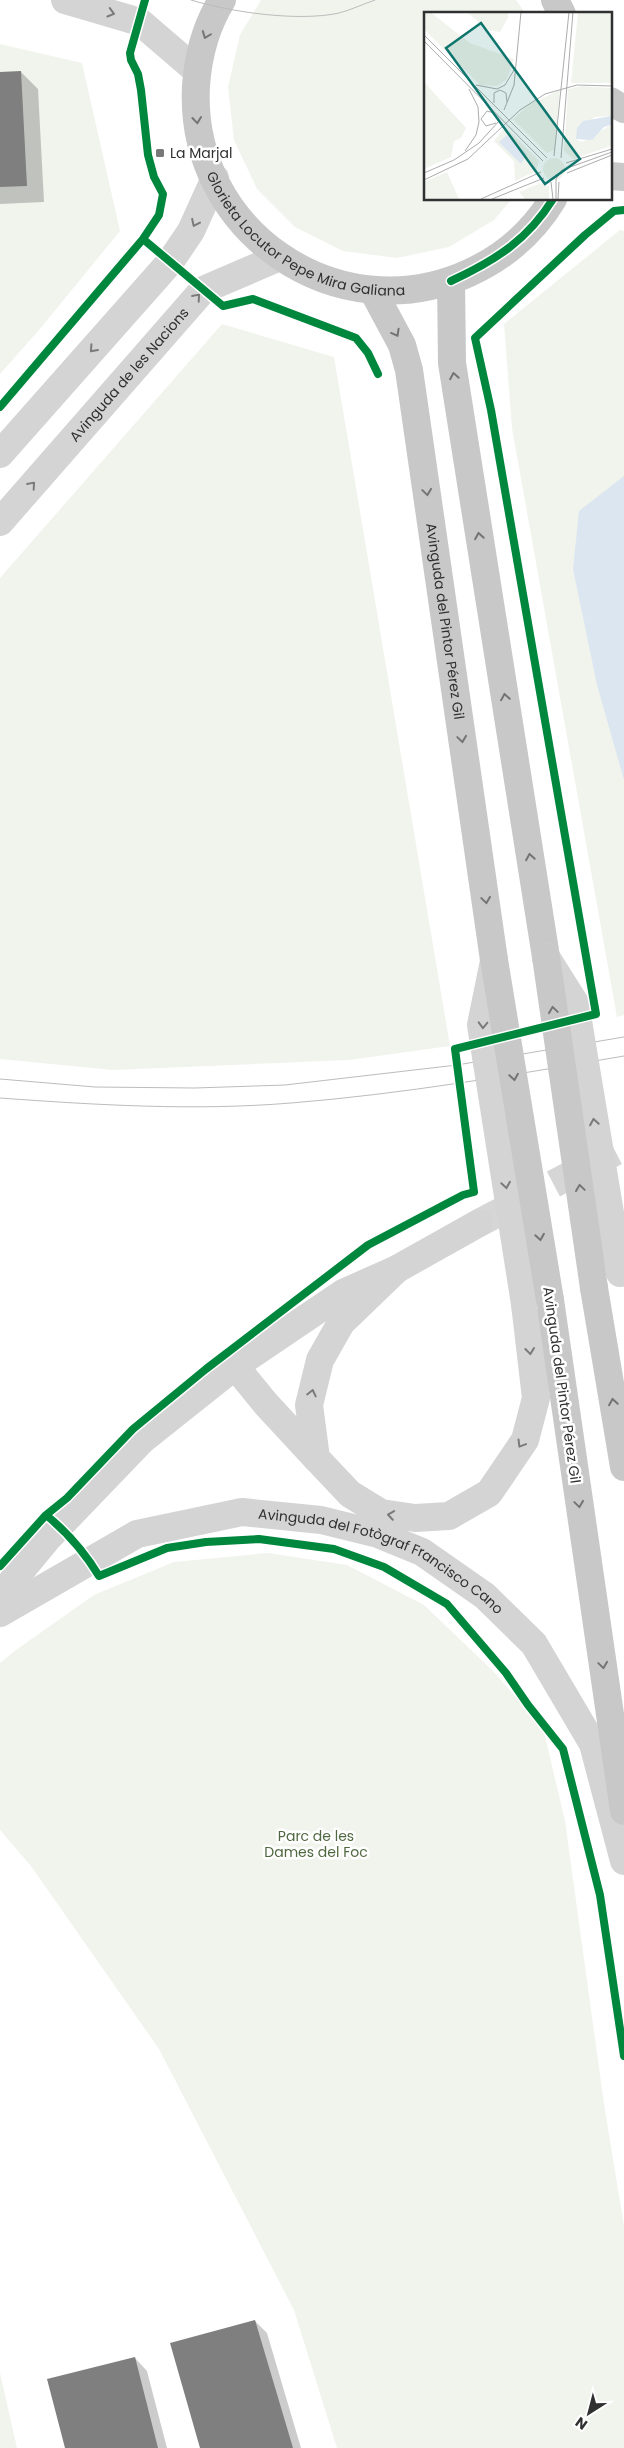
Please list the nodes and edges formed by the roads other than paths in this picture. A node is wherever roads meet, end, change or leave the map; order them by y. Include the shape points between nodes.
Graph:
1 (64, 0) edge
2 (222, 0) edge
3 (555, 0) edge
4 (561, 12) edge
5 (197, 71) junction
6 (612, 101) edge
7 (624, 109) edge
8 (215, 178) junction
9 (552, 200) edge
10 (280, 257) junction
11 (451, 281) junction
12 (372, 290) junction
13 (0, 454) edge
14 (0, 522) edge
15 (546, 957) junction
16 (479, 1223) tunnel mouth
17 (397, 1269) junction
18 (622, 1278) edge
19 (537, 1302) junction
20 (235, 1366) junction
21 (316, 1458) junction
22 (624, 1467) edge
23 (0, 1596) edge
24 (0, 1613) edge
25 (624, 1811) edge
26 (624, 1861) edge

1 -> 5 street via 140,22
2 -> 5 main road, Glorieta Locutor Pepe Mira Galiana via 204,39
3 - 4 main road
5 -> 8 main road, Glorieta Locutor Pepe Mira Galiana via 197,126 203,153
6 - 7 main road
8 - 10 main road, Glorieta Locutor Pepe Mira Galiana via 226,202 242,222
8 -> 13 street via 191,231 170,262
9 - 11 main road, Glorieta Locutor Pepe Mira Galiana via 517,243 486,265
10 - 12 main road, Glorieta Locutor Pepe Mira Galiana via 324,279
14 -> 10 street, Avinguda de les Nacions via 203,290
11 - 12 main road, Glorieta Locutor Pepe Mira Galiana via 399,291
15 -> 11 main road via 452,363
12 -> 19 main road, Avinguda del Pintor Pérez Gil, bridge via 402,345 409,370 494,960
18 -> 15 street, bridge via 575,1003
22 -> 15 main road, bridge via 594,1288
16 - 17 street
17 - 20 street via 343,1293
21 -> 17 street via 309,1405 320,1360 341,1323
19 -> 21 street, Avinguda del Pintor Pérez Gil via 536,1398 525,1440 489,1493 449,1516 415,1518 381,1513 350,1494
19 -> 25 main road, Avinguda del Pintor Pérez Gil
20 - 21 street
20 - 23 street via 142,1440 47,1539
24 - 26 street, Avinguda del Fotògraf Francisco Cano via 137,1534 242,1512 321,1520 378,1534 422,1552 485,1596 534,1644 593,1744

